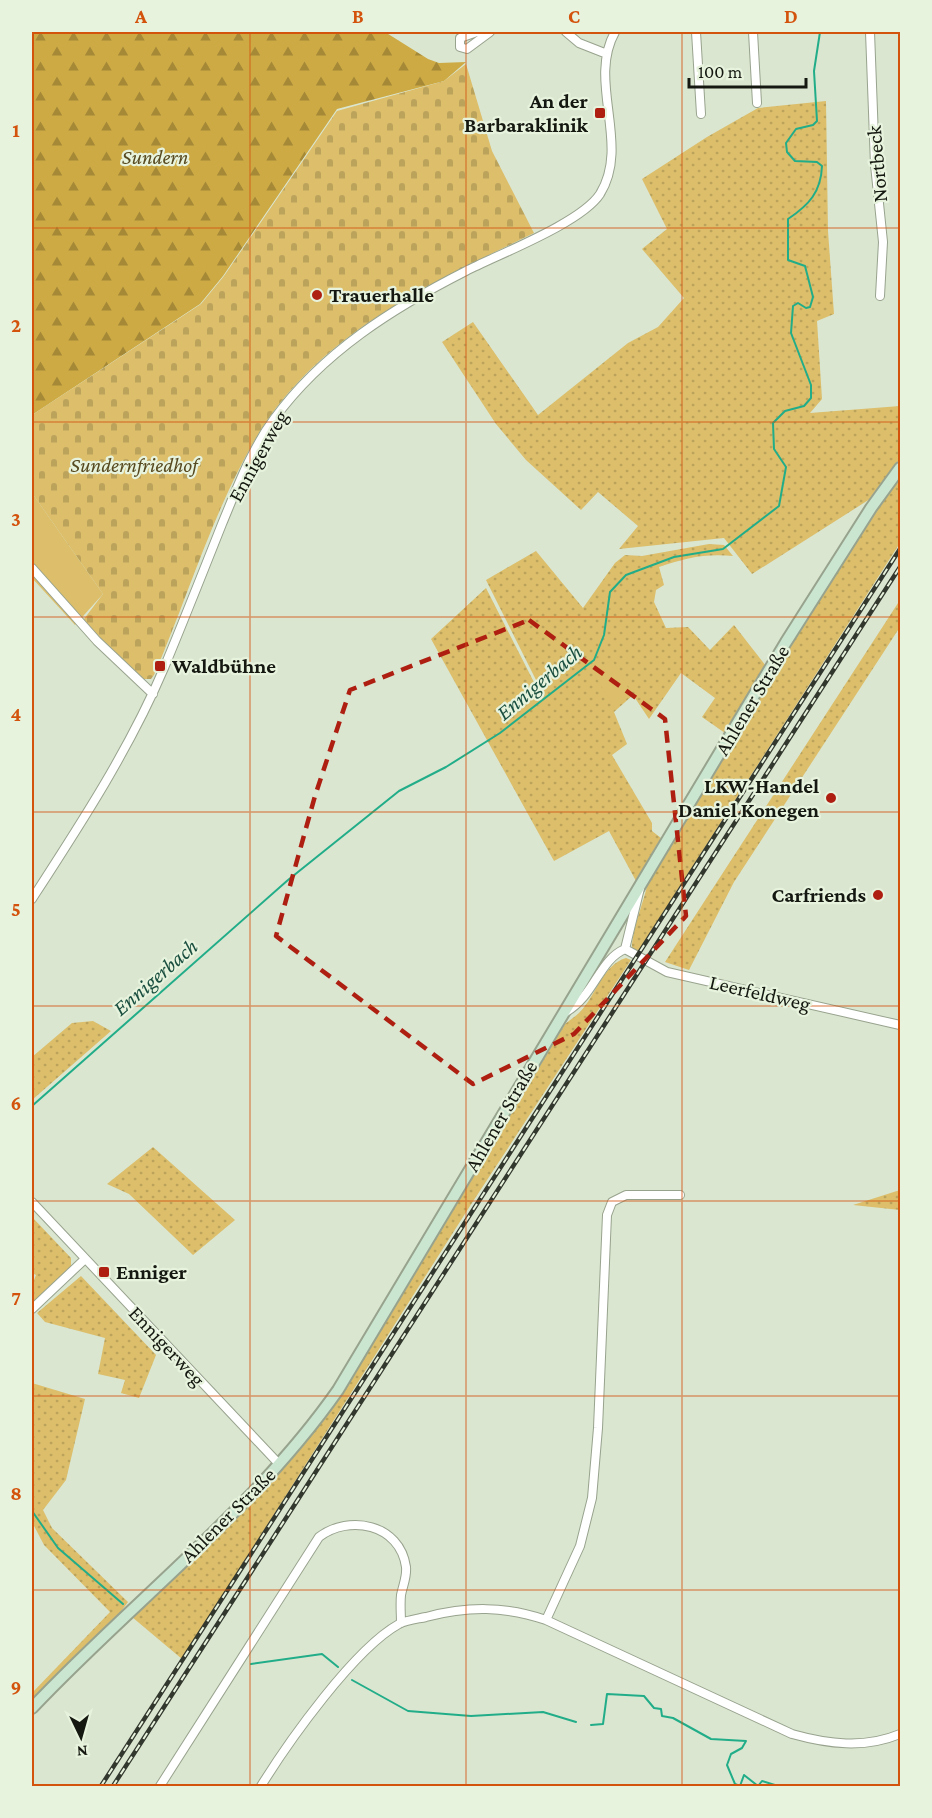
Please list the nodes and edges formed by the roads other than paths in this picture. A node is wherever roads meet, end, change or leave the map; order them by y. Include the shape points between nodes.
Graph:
1 (477, 32) edge
2 (490, 32) edge
3 (566, 32) edge
4 (615, 32) edge
5 (696, 32) edge
6 (753, 32) edge
7 (870, 32) edge
8 (607, 54) junction
9 (757, 103) dead end
10 (700, 114) dead end
11 (880, 296) dead end
12 (900, 468) edge
13 (32, 568) edge
14 (153, 694) junction
15 (640, 884) junction
16 (32, 899) edge
17 (625, 949) junction
18 (561, 1015) junction
19 (900, 1025) edge
20 (680, 1195) dead end
21 (32, 1202) edge
22 (85, 1259) junction
23 (32, 1309) edge
24 (279, 1464) junction
25 (546, 1620) junction
26 (401, 1623) junction
27 (32, 1708) edge
28 (900, 1734) edge
29 (160, 1786) edge
30 (261, 1786) edge

1 - 2 street via 460,38 460,47 467,49
3 - 8 street via 579,43
4 - 8 street, Ennigerweg
5 - 10 street
6 - 9 street
7 - 11 street, Nortbeck via 875,165 883,242
8 - 14 street, Ennigerweg via 612,153 606,182 598,196 569,220 465,271 375,324 315,370 295,392 272,422 238,484
12 - 15 main road, Ahlener Straße via 792,632
13 - 14 street via 97,641
14 - 16 street, Ennigerweg via 124,752
15 - 17 street
15 - 18 main road, Ahlener Straße
17 - 18 street via 614,955 584,1000
17 - 19 street, Leerfeldweg via 673,974
18 - 24 main road, Ahlener Straße via 344,1382
20 - 25 street via 626,1195 612,1202 607,1215 592,1498 580,1546
21 - 22 street, Ennigerweg
22 - 23 street
22 - 24 street, Ennigerweg
24 - 27 main road, Ahlener Straße
25 - 26 street via 507,1609 477,1607
25 - 28 street via 792,1734 833,1744 878,1741
26 - 29 street via 406,1565 394,1540 369,1526 329,1529 319,1537
26 - 30 street via 370,1643

